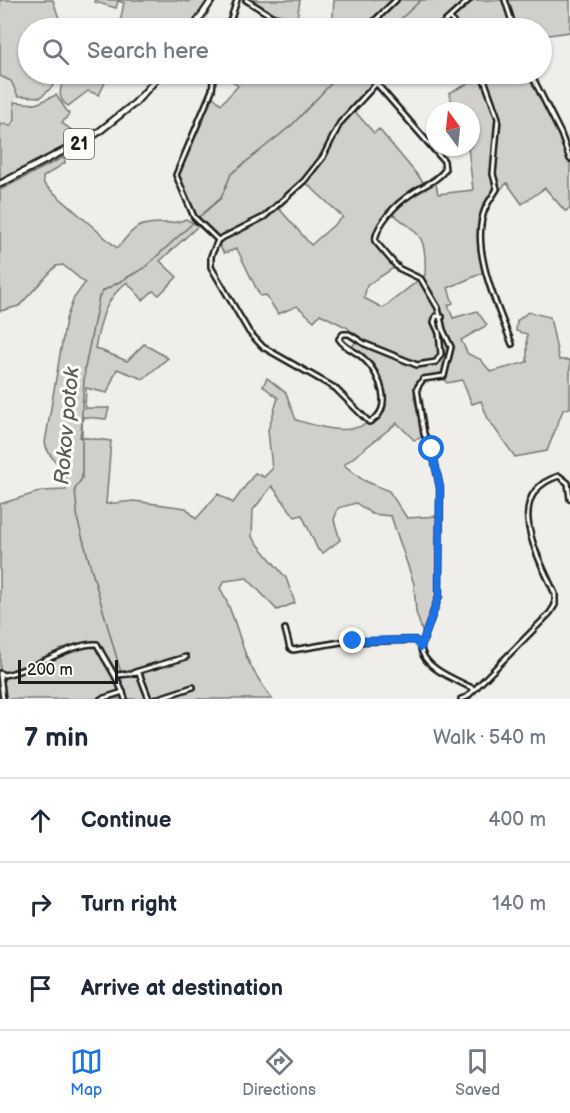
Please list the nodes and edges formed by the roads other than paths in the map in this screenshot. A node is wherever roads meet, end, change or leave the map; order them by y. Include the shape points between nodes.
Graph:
1 (212, 0) edge
2 (237, 0) edge
3 (246, 0) edge
4 (396, 0) edge
5 (469, 0) edge
6 (506, 0) edge
7 (200, 18) edge
8 (231, 18) edge
9 (273, 18) edge
10 (377, 18) edge
11 (452, 18) edge
12 (510, 18) edge
13 (152, 84) edge
14 (213, 84) edge
15 (375, 84) edge
16 (377, 84) edge
17 (486, 84) edge
18 (536, 84) edge
19 (570, 159) edge
20 (0, 184) edge
21 (218, 240) junction
22 (442, 317) junction
23 (512, 344) dead end
24 (570, 498) edge
25 (285, 629) dead end
26 (421, 647) junction
27 (186, 657) dead end
28 (135, 672) junction
29 (0, 673) edge
30 (117, 675) junction
31 (193, 687) dead end
32 (474, 689) junction
33 (123, 692) junction
34 (3, 699) edge
35 (101, 699) edge
36 (125, 699) edge
37 (149, 699) edge
38 (156, 699) edge
39 (461, 699) edge

1 - 7 main road
2 - 8 street
3 - 9 street
4 - 10 street
5 - 11 street
6 - 12 street
13 - 20 main road, 21 via 96,134
14 - 21 street via 176,175 194,217
15 - 21 street via 340,123 323,157 304,181 264,217
16 - 22 street via 444,161 445,170 437,180 404,200 376,231 375,241 398,268 421,279
17 - 23 street via 498,118 493,174 497,189 484,210 481,230 484,274
18 - 19 street
21 - 22 street via 211,255 212,267 249,333 263,347 335,388 369,422 383,408 382,387 367,361 339,339 349,334 417,365 436,362 441,354 434,322 436,316
22 - 26 street via 451,347 444,376 423,379 417,388 424,434 432,449 440,488 439,596
24 - 32 street via 568,483 559,476 532,497 527,529 555,594 555,604
25 - 26 street via 293,650 341,642 409,640 418,641
26 - 32 street via 426,662
27 - 28 street
28 - 30 street
28 - 37 street via 140,675
29 - 30 street via 19,671 97,644
29 - 34 street
30 - 33 street
31 - 38 street
32 - 39 street
33 - 35 street
33 - 36 street

